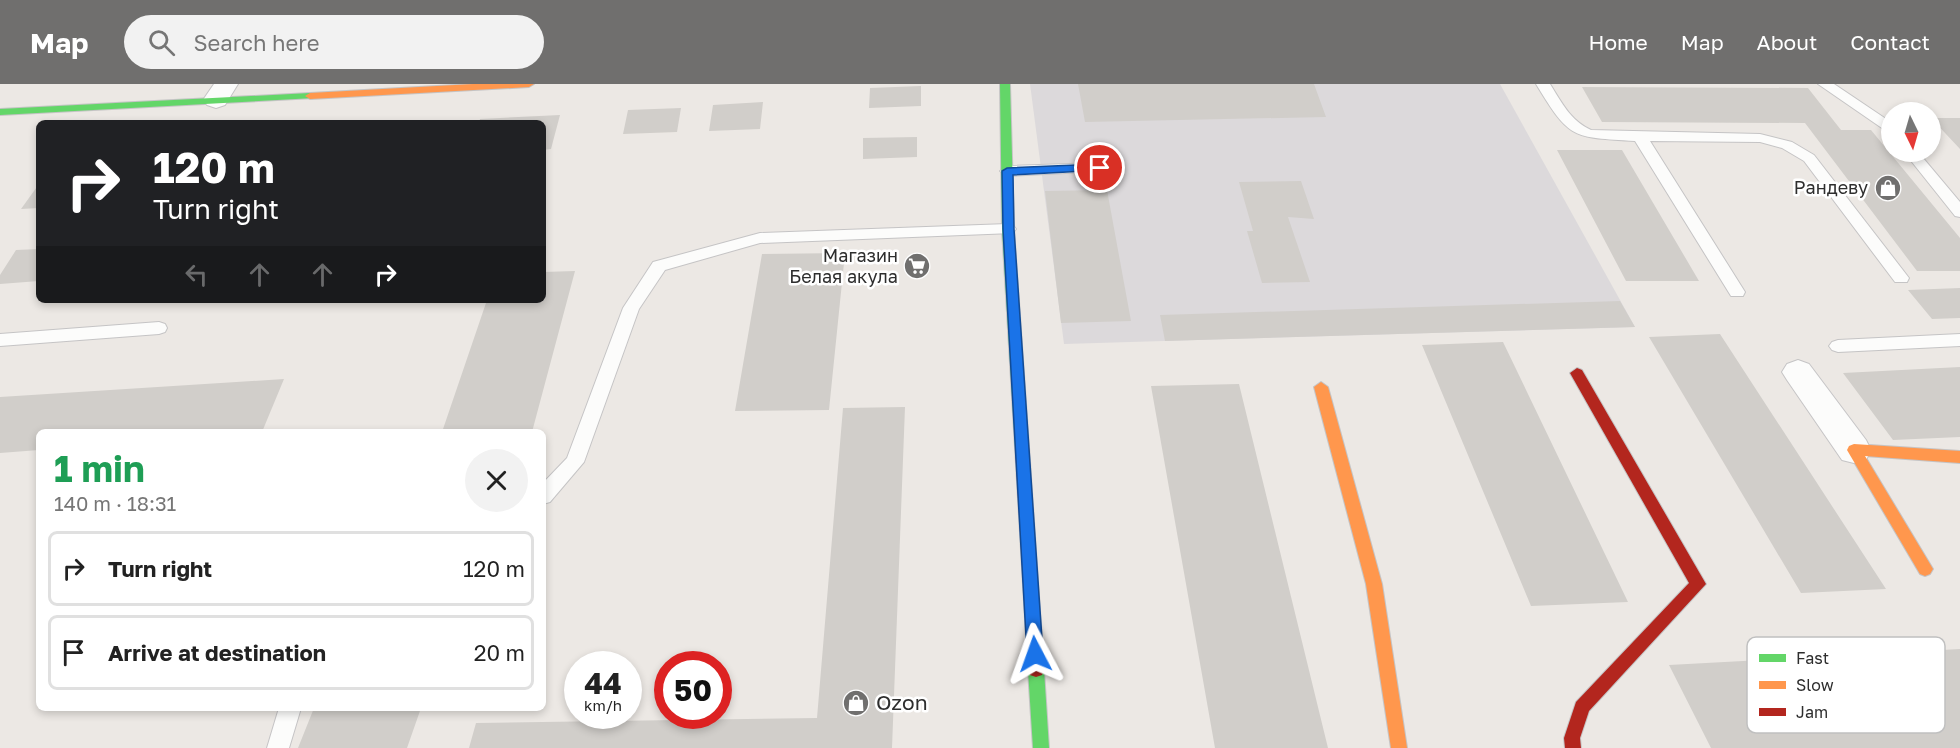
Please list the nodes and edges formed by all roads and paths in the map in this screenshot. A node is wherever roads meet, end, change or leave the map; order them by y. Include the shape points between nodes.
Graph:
1 (529, 84) edge
2 (1005, 84) edge
3 (1543, 84) edge
4 (1825, 84) edge
5 (221, 92) edge
6 (0, 112) edge
7 (1881, 122) edge
8 (1640, 137) junction
9 (1919, 162) edge
10 (1100, 168) dead end
11 (1007, 171) junction
12 (1960, 212) edge
13 (1008, 229) junction
14 (1900, 278) dead end
15 (1737, 292) dead end
16 (159, 328) dead end
17 (0, 340) edge
18 (1960, 340) edge
19 (1838, 346) dead end
20 (1798, 372) dead end
21 (1577, 373) dead end
22 (1322, 387) dead end
23 (1854, 450) junction
24 (1960, 457) edge
25 (546, 493) edge
26 (1925, 569) dead end
27 (289, 711) edge
28 (278, 748) edge
29 (1041, 748) edge
30 (1399, 748) edge
31 (1573, 748) edge

1 - 5 street
2 - 11 street
3 - 8 lane via 1573,127 1589,134
4 - 7 lane
5 - 6 street
8 - 14 lane via 1760,138 1787,145 1809,158
8 - 15 lane
9 - 12 lane
10 - 11 lane
11 - 13 street
13 - 25 lane via 760,237 659,266 631,308 575,462
13 - 29 street
16 - 17 lane
18 - 19 lane
20 - 23 street
21 - 31 street via 1698,584 1582,706 1572,738
22 - 30 street via 1374,584
23 - 24 street
23 - 26 street
27 - 28 lane

